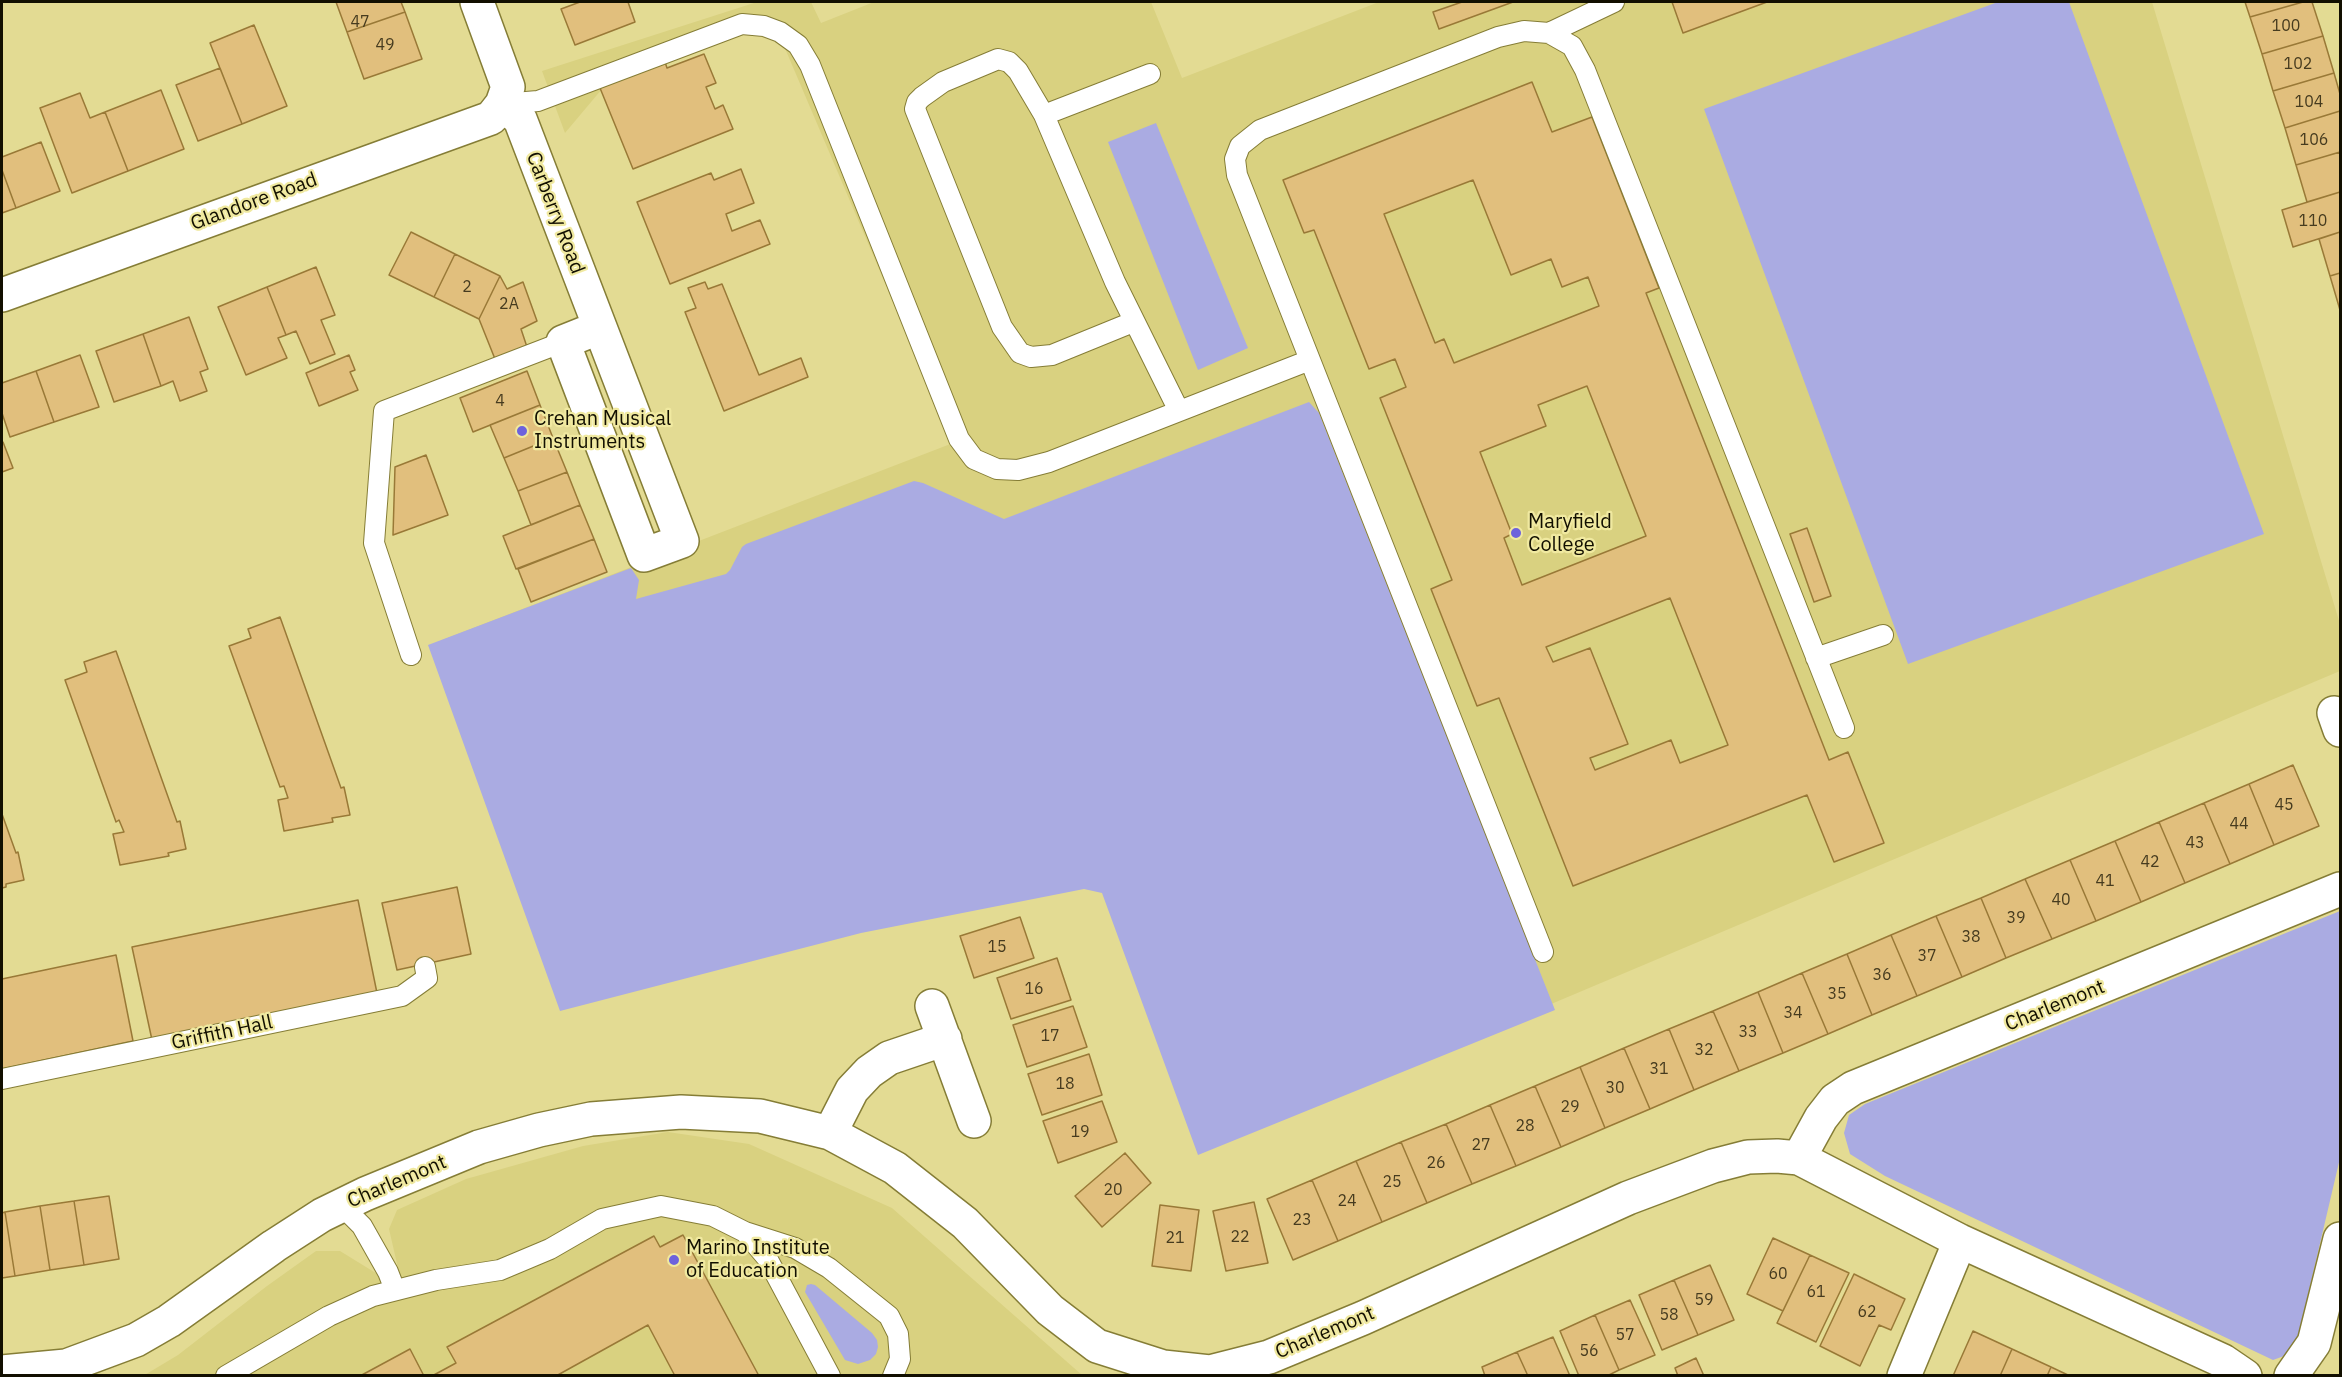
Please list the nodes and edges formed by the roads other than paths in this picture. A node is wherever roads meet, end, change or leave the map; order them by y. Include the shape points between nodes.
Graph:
1 (477, 2) edge
2 (1614, 2) edge
3 (1549, 33) junction
4 (1150, 74) dead end
5 (502, 104) junction
6 (1044, 114) junction
7 (2, 295) edge
8 (1133, 322) junction
9 (598, 328) junction
10 (563, 342) junction
11 (1310, 360) junction
12 (1179, 411) junction
13 (1883, 635) dead end
14 (411, 655) dead end
15 (1816, 658) junction
16 (1844, 728) dead end
17 (2340, 889) edge
18 (1542, 952) dead end
19 (425, 968) dead end
20 (932, 1006) dead end
21 (945, 1040) junction
22 (2, 1079) edge
23 (974, 1121) dead end
24 (830, 1134) junction
25 (1799, 1158) junction
26 (341, 1205) junction
27 (745, 1232) junction
28 (2340, 1239) edge
29 (1960, 1241) junction
30 (395, 1290) junction
31 (2, 1372) edge
32 (226, 1376) edge
33 (830, 1376) edge
34 (893, 1376) edge
35 (1904, 1376) edge
36 (2246, 1376) edge
37 (2291, 1376) edge

1 - 5 street via 508,87
2 - 3 lane
3 - 11 lane via 1498,37 1260,130 1240,146 1235,159 1237,175
3 - 15 lane via 1572,46 1585,70
4 - 6 lane
5 - 7 street, Glandore Road via 491,118
5 - 9 street, Carberry Road via 520,119
5 - 12 lane via 538,101 742,24 780,32 798,45 810,65 959,439 974,459 997,469 1018,470 1049,462
6 - 8 lane
6 - 8 lane via 1018,71 1009,62 998,59 943,82 922,97 915,109 1002,327 1020,353 1031,357 1052,355
8 - 12 lane
9 - 10 street
9 - 10 street, Carberry Road via 682,541 645,555
10 - 14 lane via 384,411 374,543
11 - 12 lane
11 - 18 lane
13 - 15 lane
15 - 16 lane
17 - 25 street, Charlemont via 1853,1088 1835,1100 1821,1118
19 - 22 lane, Griffith Hall via 427,978 402,996
20 - 21 street
21 - 23 street
21 - 24 street via 889,1058 869,1072 852,1090
24 - 25 street, Charlemont via 895,1168 965,1223 1050,1310 1097,1346 1163,1367 1210,1372 1269,1357 1628,1198 1713,1166 1748,1157
24 - 26 street, Charlemont via 760,1116 681,1112 591,1119 478,1147
25 - 29 street, Charlemont
26 - 30 lane via 362,1226
26 - 31 street, Charlemont via 136,1340 66,1366
27 - 30 lane via 713,1216 661,1206 602,1219 550,1249 500,1269
27 - 33 lane via 767,1258
27 - 34 lane via 795,1248 829,1268 889,1316 898,1334 900,1359
28 - 37 street via 2314,1343
29 - 35 street
29 - 36 street, Charlemont via 2223,1361
30 - 32 lane via 329,1316

